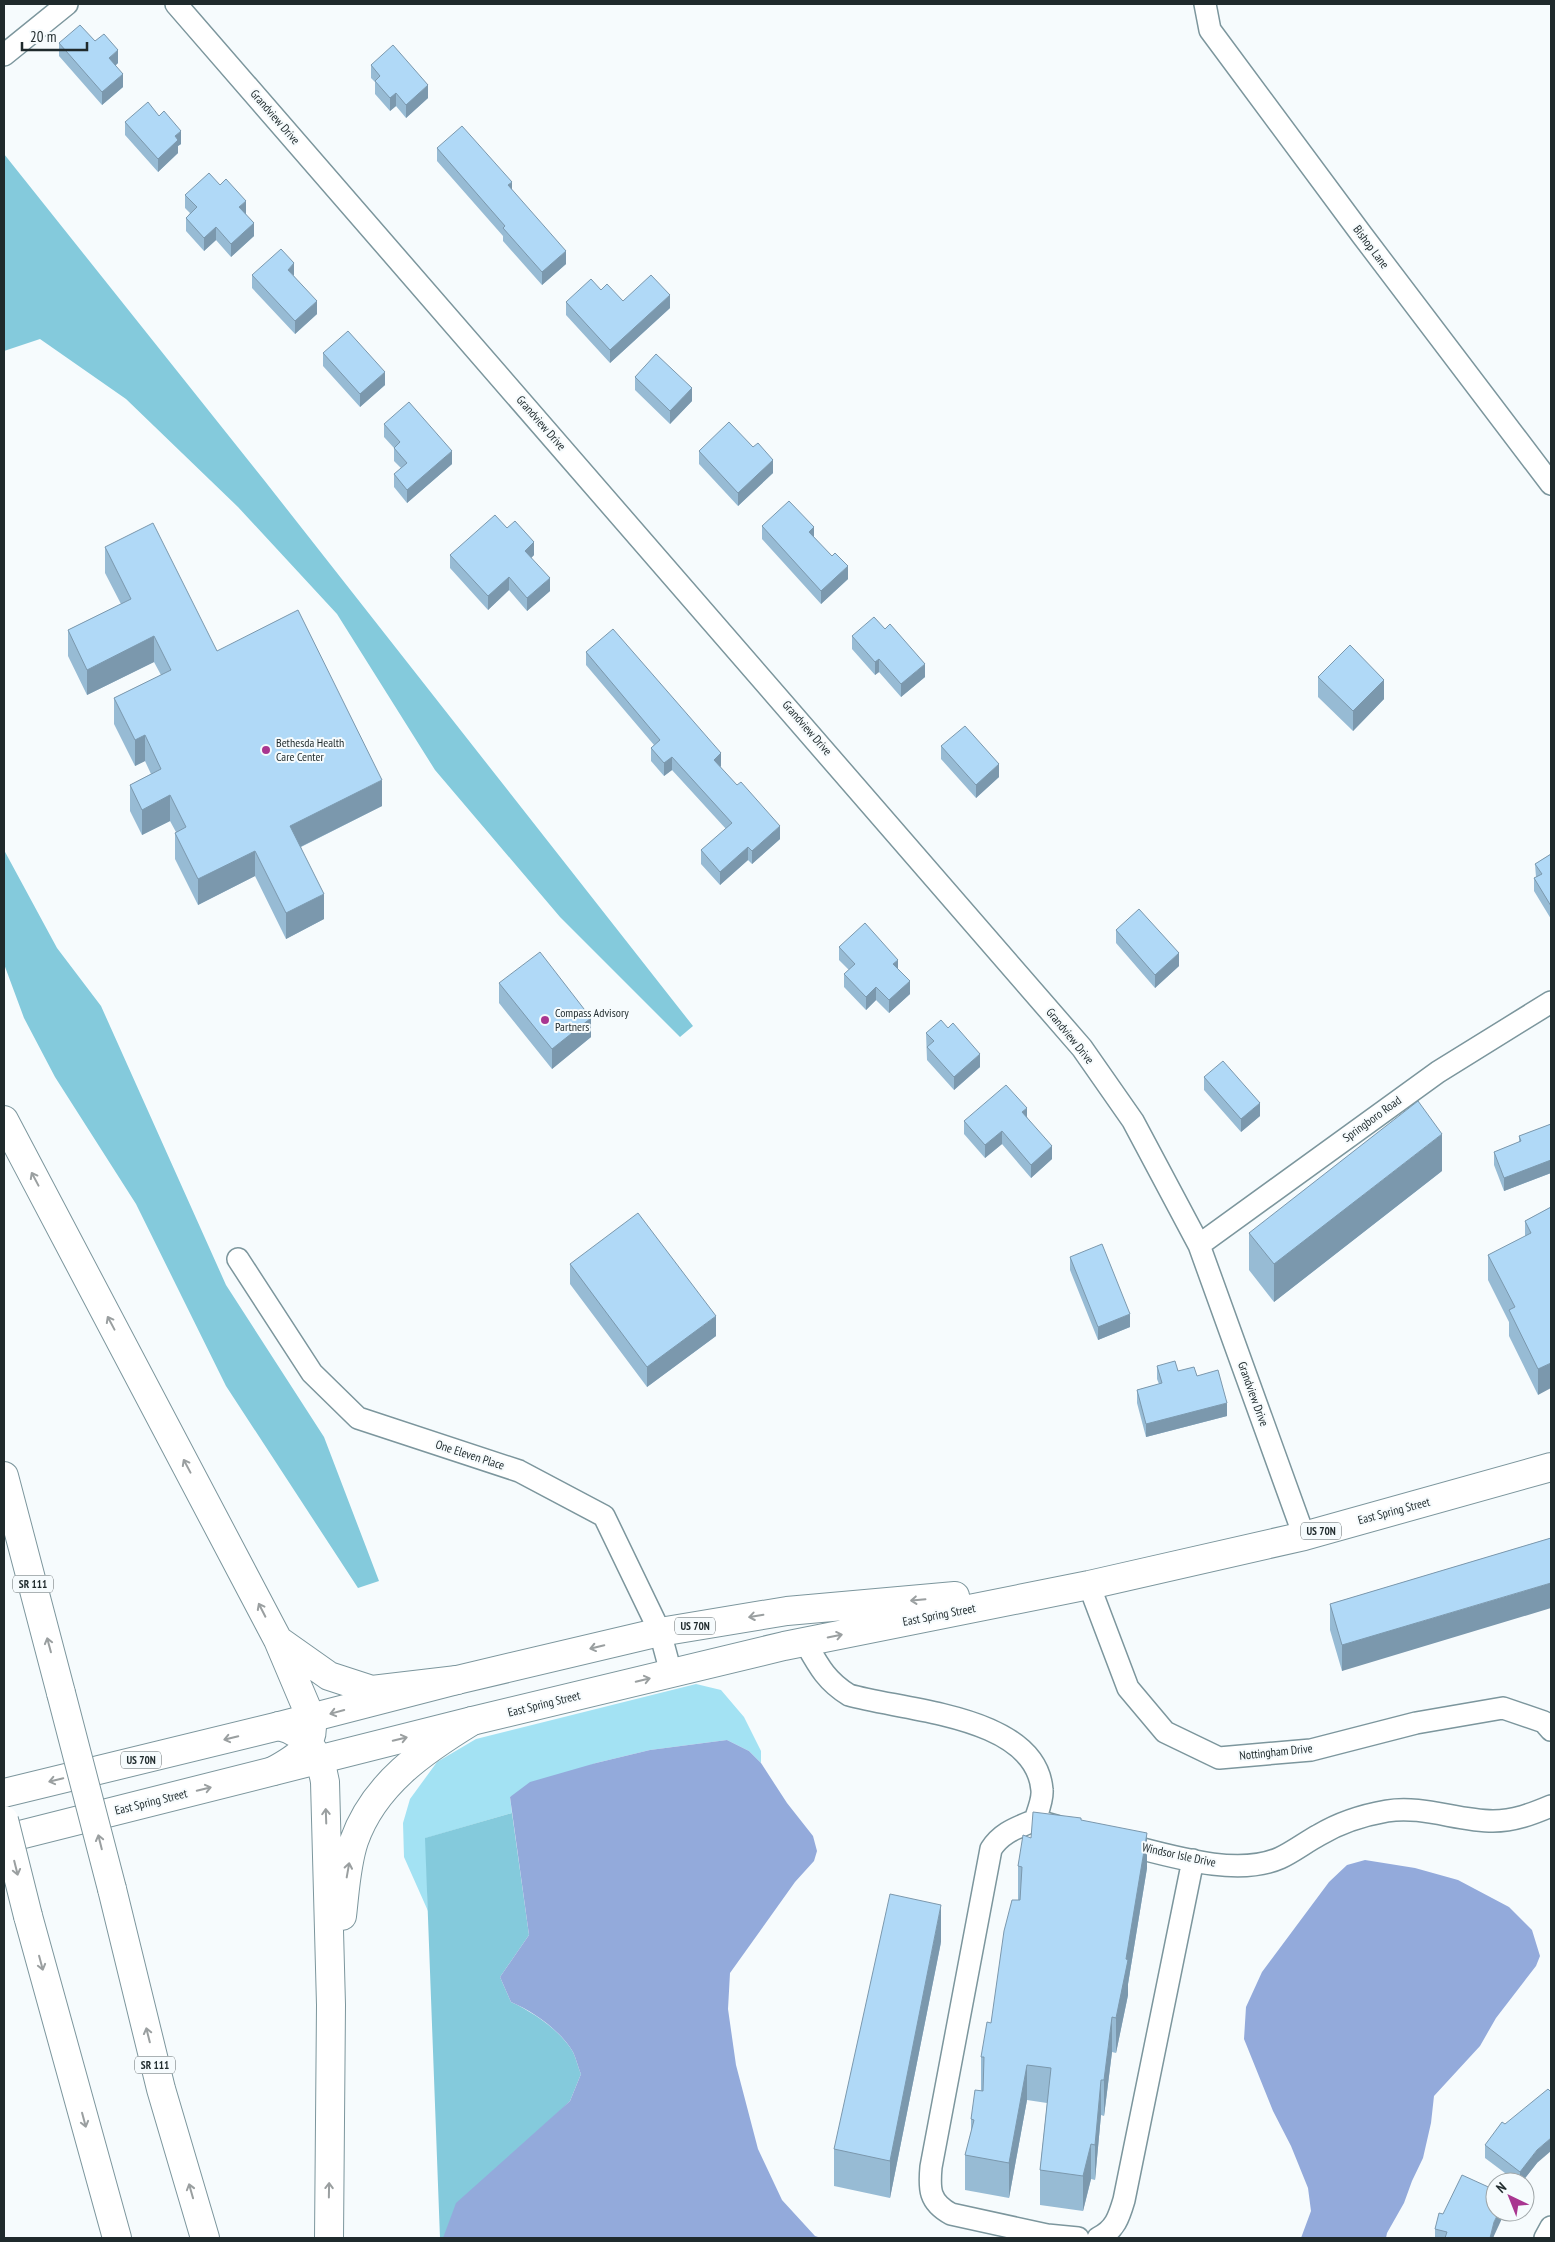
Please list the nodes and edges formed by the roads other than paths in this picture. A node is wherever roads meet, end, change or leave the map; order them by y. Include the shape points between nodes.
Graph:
1 (66, 4) edge
2 (176, 4) edge
3 (1205, 4) edge
4 (4, 55) edge
5 (1551, 484) edge
6 (1551, 1002) edge
7 (4, 1120) edge
8 (1199, 1245) junction
9 (238, 1259) dead end
10 (1551, 1466) edge
11 (4, 1476) edge
12 (1304, 1536) junction
13 (1088, 1585) junction
14 (660, 1632) junction
15 (278, 1640) junction
16 (805, 1642) junction
17 (671, 1673) junction
18 (457, 1680) junction
19 (472, 1721) junction
20 (1551, 1730) edge
21 (312, 1740) junction
22 (4, 1793) edge
23 (1551, 1806) edge
24 (4, 1820) edge
25 (1036, 1820) junction
26 (1074, 1830) edge
27 (1102, 1838) edge
28 (4, 1839) edge
29 (1193, 1860) junction
30 (331, 2005) junction
31 (1551, 2226) edge
32 (117, 2238) edge
33 (205, 2238) edge
34 (329, 2238) edge
35 (1078, 2238) edge
36 (1098, 2238) edge
37 (1545, 2238) edge

1 - 4 street
2 - 8 street, Grandview Drive via 1082,1048 1133,1121
3 - 5 street, Bishop Lane via 1210,30
6 - 8 street, Springboro Road via 1438,1072
15 -> 7 main road
8 - 12 street, Grandview Drive
9 - 14 street, One Eleven Place via 312,1373 358,1418 519,1472 604,1516
10 - 12 main road, East Spring Street / US 70N
33 -> 11 main road, SR 111, bridge via 161,2089
12 - 13 main road, East Spring Street / US 70N
13 -> 14 main road, East Spring Street / US 70N via 787,1611
16 -> 13 main road, East Spring Street / US 70N
13 - 20 street, Nottingham Drive via 1128,1688 1166,1732 1219,1758 1311,1750 1416,1723 1503,1708 1544,1722
14 - 17 street, One Eleven Place
14 -> 18 main road, East Spring Street / US 70N
15 - 18 main road via 329,1676 372,1690
15 - 21 main road
16 - 17 main road, East Spring Street / US 70N
16 - 25 street via 823,1673 834,1686 849,1695 970,1722 1012,1740 1035,1767 1042,1791
19 -> 17 main road, East Spring Street / US 70N
18 -> 21 main road, East Spring Street / US 70N
21 -> 19 main road, East Spring Street / US 70N
30 -> 19 main road via 348,1868 363,1820 374,1802 408,1765
21 -> 22 main road, US 70N via 279,1726
28 -> 21 main road, East Spring Street via 273,1771 288,1763
30 -> 21 main road via 325,1782
23 - 29 street, Windsor Isle Drive via 1521,1818 1493,1821 1422,1811 1388,1810 1321,1833 1280,1858 1258,1864 1232,1865
24 -> 32 main road, bridge
25 - 26 street
25 - 35 street via 1008,1832 991,1849 929,2187 941,2209 951,2214 1047,2235
27 - 29 street, Windsor Isle Drive
29 - 36 street via 1124,2200 1114,2227
34 -> 30 main road
31 - 37 street

